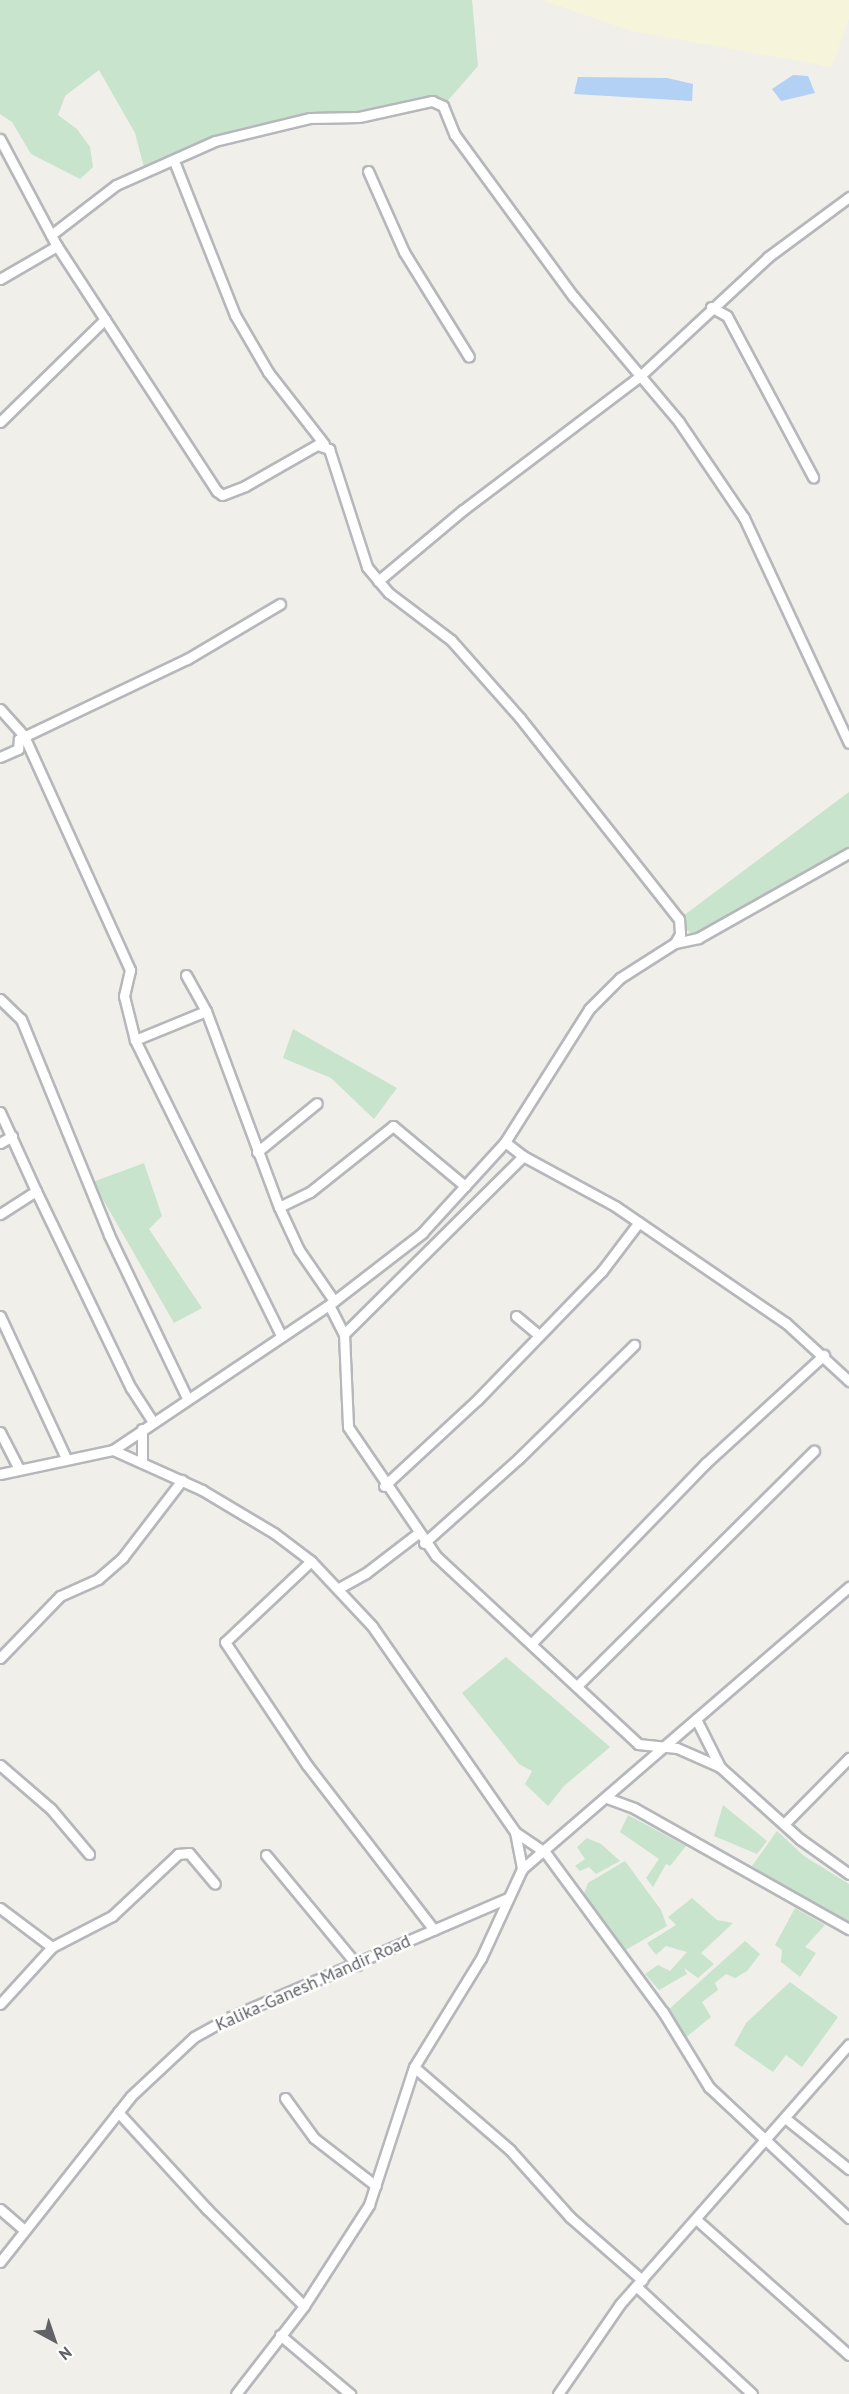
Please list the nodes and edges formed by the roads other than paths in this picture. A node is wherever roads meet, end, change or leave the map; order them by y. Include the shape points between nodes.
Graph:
1 (0, 139) edge
2 (174, 161) junction
3 (368, 171) dead end
4 (849, 197) edge
5 (51, 235) junction
6 (57, 246) junction
7 (0, 279) edge
8 (711, 307) junction
9 (105, 320) junction
10 (469, 357) dead end
11 (639, 377) junction
12 (0, 422) edge
13 (324, 444) junction
14 (813, 477) dead end
15 (378, 581) junction
16 (279, 604) dead end
17 (0, 709) edge
18 (24, 736) junction
19 (849, 743) edge
20 (0, 757) edge
21 (849, 853) edge
22 (681, 926) junction
23 (698, 938) junction
24 (675, 943) junction
25 (186, 975) dead end
26 (0, 999) edge
27 (206, 1011) junction
28 (135, 1040) junction
29 (317, 1103) dead end
30 (0, 1112) edge
31 (12, 1136) junction
32 (505, 1142) junction
33 (0, 1143) edge
34 (256, 1152) junction
35 (523, 1156) junction
36 (465, 1186) junction
37 (36, 1191) junction
38 (279, 1207) junction
39 (0, 1214) edge
40 (639, 1222) junction
41 (331, 1303) junction
42 (516, 1316) dead end
43 (0, 1317) edge
44 (344, 1334) junction
45 (539, 1335) junction
46 (281, 1336) junction
47 (634, 1345) dead end
48 (824, 1355) junction
49 (849, 1381) edge
50 (188, 1398) junction
51 (153, 1422) junction
52 (142, 1429) junction
53 (0, 1432) edge
54 (113, 1450) junction
55 (814, 1451) dead end
56 (66, 1458) junction
57 (142, 1460) junction
58 (19, 1469) junction
59 (0, 1474) edge
60 (182, 1480) junction
61 (384, 1486) junction
62 (417, 1534) junction
63 (424, 1543) junction
64 (311, 1561) junction
65 (849, 1587) edge
66 (339, 1588) junction
67 (532, 1642) junction
68 (0, 1658) edge
69 (577, 1686) junction
70 (696, 1719) junction
71 (638, 1744) junction
72 (662, 1747) junction
73 (849, 1758) edge
74 (0, 1765) edge
75 (642, 1765) junction
76 (720, 1767) junction
77 (607, 1798) junction
78 (784, 1824) junction
79 (515, 1832) junction
80 (545, 1852) junction
81 (89, 1854) dead end
82 (266, 1855) dead end
83 (522, 1869) junction
84 (849, 1874) edge
85 (215, 1884) dead end
86 (507, 1898) junction
87 (0, 1908) edge
88 (849, 1929) edge
89 (434, 1930) junction
90 (52, 1947) junction
91 (357, 1965) junction
92 (0, 2004) edge
93 (849, 2044) edge
94 (414, 2067) junction
95 (285, 2098) dead end
96 (118, 2112) junction
97 (785, 2118) junction
98 (766, 2138) junction
99 (849, 2169) edge
100 (376, 2186) junction
101 (0, 2209) edge
102 (849, 2218) edge
103 (698, 2221) junction
104 (24, 2230) junction
105 (0, 2262) edge
106 (640, 2283) junction
107 (304, 2306) junction
108 (280, 2335) junction
109 (849, 2355) edge
110 (236, 2394) edge
111 (350, 2394) edge
112 (558, 2394) edge
113 (752, 2394) edge

1 - 5 street
2 - 5 street via 116,185
2 - 11 street via 265,126 358,117 432,101 443,106 455,135
2 - 13 street via 235,315 268,372
3 - 10 street via 404,252
4 - 8 street
5 - 6 street
6 - 7 street
6 - 9 street
8 - 11 street
8 - 14 street via 727,316
9 - 12 street
9 - 13 street via 222,495
11 - 15 street via 463,510
11 - 19 street via 679,422 744,518
13 - 15 street via 356,521 367,567
15 - 22 street via 451,640 478,670
16 - 18 street via 187,659
17 - 18 street
18 - 20 street via 18,749
18 - 28 street via 130,970 124,996
21 - 23 street
22 - 23 street
22 - 24 street
23 - 24 street
24 - 32 street via 620,978 589,1009
25 - 27 street
26 - 50 street via 21,1019 109,1235
27 - 28 street
27 - 34 street
28 - 46 street
29 - 34 street
30 - 31 street
31 - 33 street
31 - 37 street
32 - 35 street
32 - 36 street
34 - 38 street
35 - 40 street
35 - 44 street
36 - 38 street via 393,1126 310,1192
36 - 41 street via 422,1233
37 - 39 street
37 - 51 street via 131,1388
38 - 41 street
40 - 45 street via 602,1271
40 - 48 street via 786,1323
41 - 44 street
41 - 46 street
42 - 45 street
43 - 56 street
44 - 61 street via 348,1427
45 - 61 street
46 - 50 street
47 - 63 street via 518,1459
48 - 49 street
48 - 67 street via 706,1463
50 - 51 street
51 - 52 street
52 - 54 street
52 - 57 street
53 - 58 street
54 - 56 street
54 - 57 street
55 - 69 street
56 - 58 street
57 - 60 street
58 - 59 street
60 - 64 street via 241,1511
60 - 68 street via 123,1557 98,1579 60,1596
61 - 62 street
62 - 63 street
62 - 66 street
63 - 67 street
64 - 66 street
64 - 89 street via 225,1642 307,1765
65 - 70 street
66 - 79 street via 405,1668
67 - 69 street
69 - 71 street
70 - 72 street
70 - 76 street
71 - 72 street
71 - 75 street
72 - 75 street
72 - 76 street via 677,1748
73 - 78 street
74 - 81 street via 51,1809
75 - 77 street
76 - 78 street
77 - 80 street
77 - 88 street via 634,1808
78 - 84 street
79 - 80 street
79 - 83 street
80 - 83 street
80 - 98 street via 659,2007 709,2087
82 - 91 street
83 - 86 street
85 - 90 street via 184,1851 112,1916
86 - 89 street, Kalika-Ganesh Mandir Road
86 - 94 street via 481,1958
87 - 90 street
89 - 91 street, Kalika-Ganesh Mandir Road
90 - 92 street
91 - 96 street, Kalika-Ganesh Mandir Road via 230,2016 194,2037 166,2058
93 - 97 street
94 - 100 street
94 - 106 street via 510,2150 570,2217
95 - 100 street via 314,2138
96 - 104 street, Kalika-Ganesh Mandir Road
96 - 107 street via 207,2210
97 - 98 street
97 - 99 street
98 - 102 street
98 - 103 street
100 - 107 street via 349,2242
101 - 104 street
103 - 106 street
103 - 109 street
104 - 105 street, Kalika-Ganesh Mandir Road
106 - 112 street
106 - 113 street
107 - 108 street
108 - 110 street
108 - 111 street

